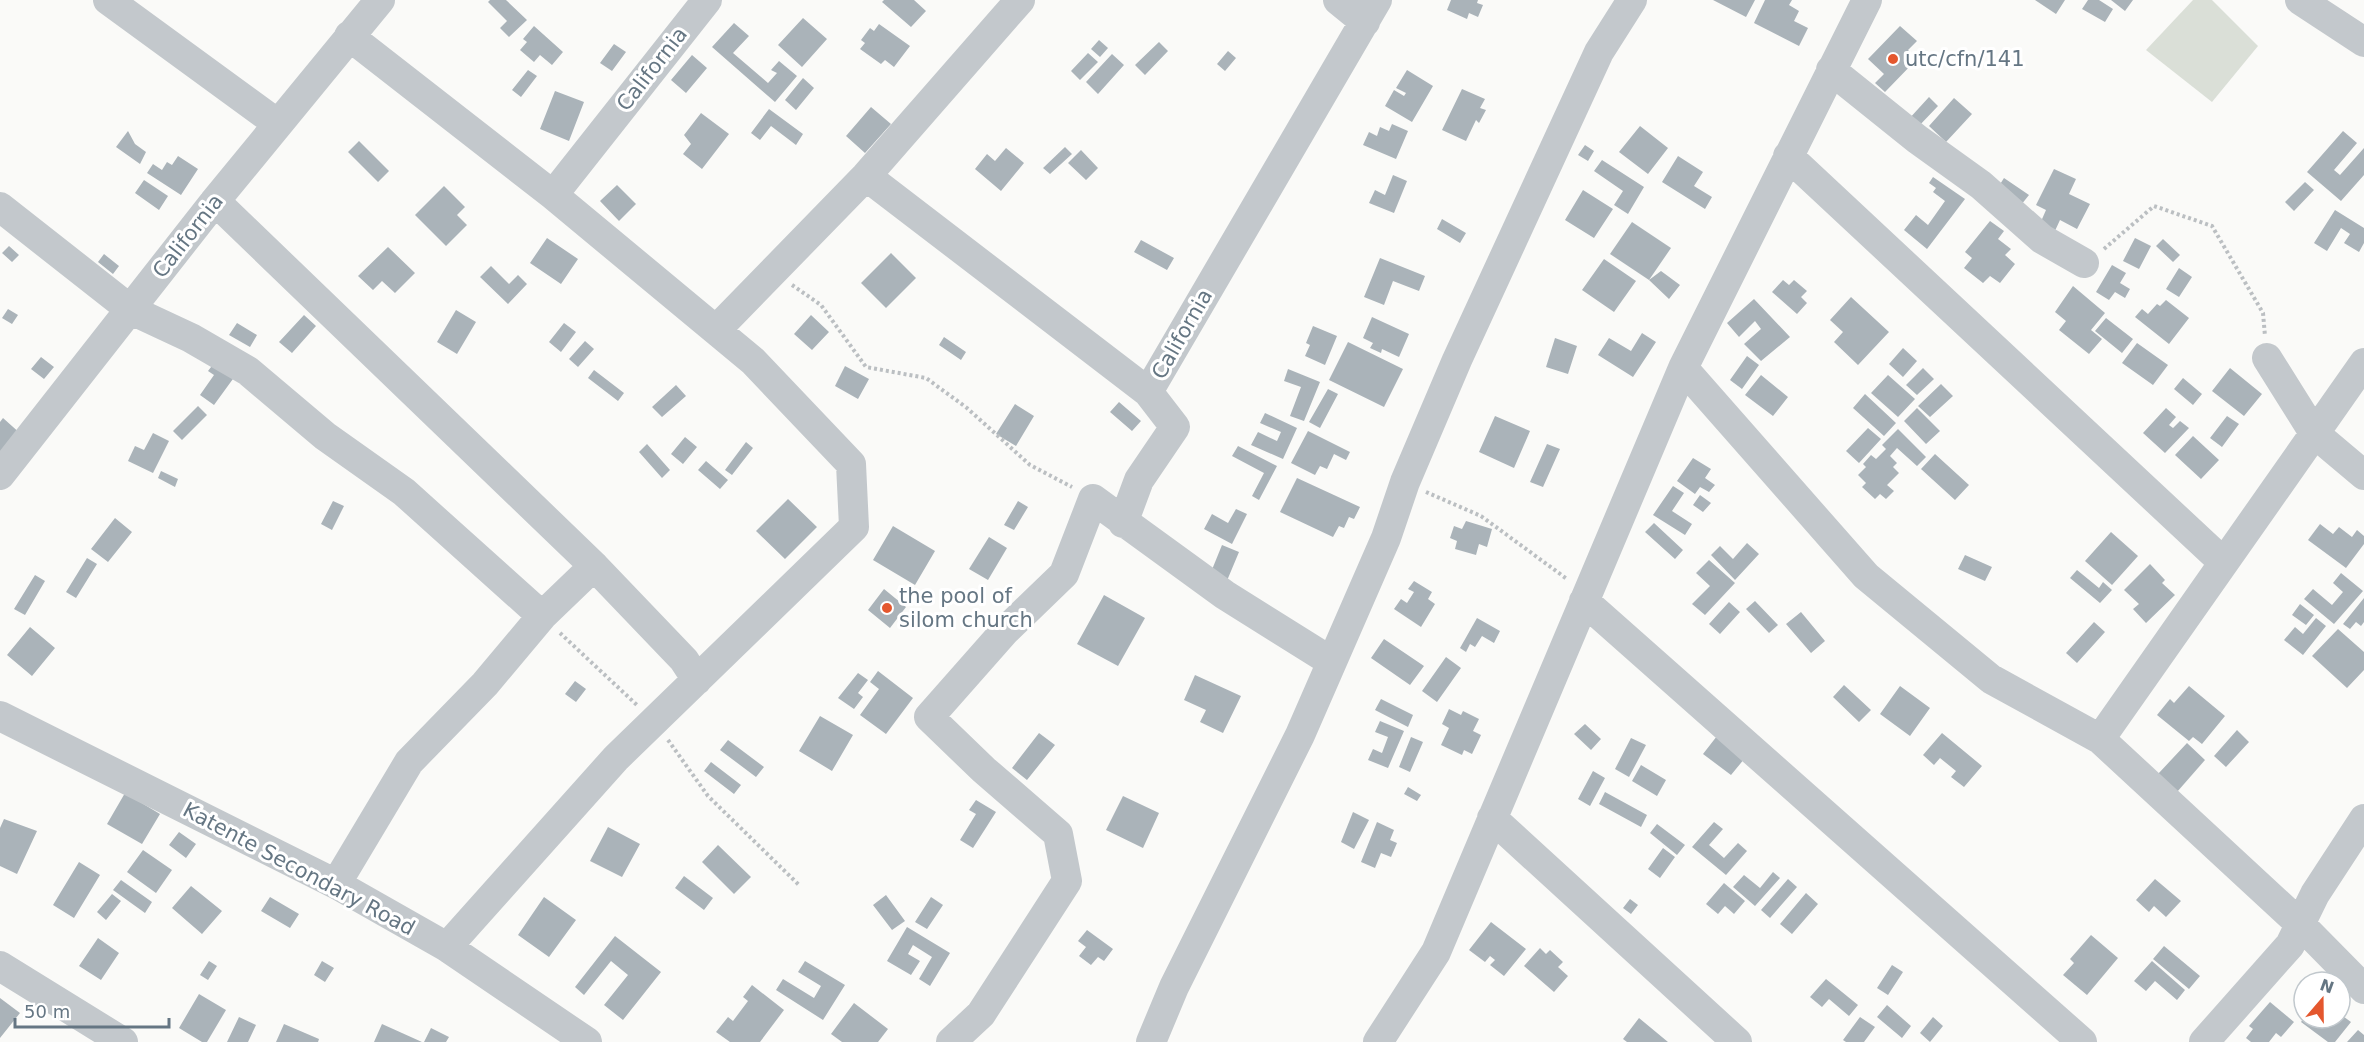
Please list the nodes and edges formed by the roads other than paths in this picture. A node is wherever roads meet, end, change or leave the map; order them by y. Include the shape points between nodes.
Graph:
1 (108, 0) edge
2 (380, 0) edge
3 (707, 0) edge
4 (1020, 0) edge
5 (1338, 0) edge
6 (1632, 0) edge
7 (1867, 0) edge
8 (2300, 0) edge
9 (1371, 11) edge
10 (349, 36) junction
11 (2364, 42) edge
12 (1831, 70) junction
13 (278, 124) junction
14 (1788, 156) junction
15 (866, 176) junction
16 (553, 195) junction
17 (214, 201) junction
18 (0, 207) edge
19 (2084, 264) road end
20 (131, 310) junction
21 (716, 330) junction
22 (2267, 358) road end
23 (2364, 363) edge
24 (1683, 368) junction
25 (1148, 392) junction
26 (2314, 433) junction
27 (0, 475) edge
28 (2364, 475) edge
29 (1123, 523) junction
30 (2223, 562) junction
31 (594, 566) junction
32 (1586, 597) junction
33 (542, 616) junction
34 (1332, 662) junction
35 (697, 680) junction
36 (0, 716) edge
37 (2100, 740) junction
38 (1492, 818) junction
39 (2364, 819) edge
40 (336, 884) junction
41 (2300, 924) junction
42 (447, 947) junction
43 (0, 966) edge
44 (2364, 989) edge
45 (123, 1042) edge
46 (587, 1042) edge
47 (951, 1042) edge
48 (1151, 1042) edge
49 (1378, 1042) edge
50 (1737, 1042) edge
51 (2082, 1042) edge
52 (2204, 1042) edge

1 - 13 street
2 - 10 street, California
3 - 16 street, California
4 - 15 street
5 - 9 street
6 - 34 street via 1599,52 1457,360
7 - 12 street
8 - 11 street
9 - 25 street, California
10 - 13 street, California
10 - 16 street
12 - 14 street
12 - 19 street via 1981,185 2042,239
13 - 17 street, California
14 - 24 street
14 - 30 street
15 - 21 street
15 - 25 street, California
16 - 21 street
17 - 20 street, California
17 - 31 street
18 - 20 street
20 - 27 street, California
20 - 33 street via 248,371 325,436 404,492
21 - 35 street via 753,361 851,464 854,527
22 - 26 street
23 - 26 street
24 - 32 street
24 - 37 street via 1866,576 1991,679
25 - 29 street via 1175,427 1139,480
26 - 28 street
26 - 30 street
29 - 34 street via 1225,595
29 - 47 street via 1094,499 1064,574 1004,632 929,717 1058,834 1067,881 981,1014
30 - 37 street
31 - 33 street
31 - 35 street via 684,660
32 - 38 street
32 - 51 street
33 - 40 street via 485,684 409,762
34 - 48 street
35 - 42 street via 616,758
36 - 40 street, Katente Secondary Road
37 - 41 street
38 - 49 street via 1436,951
38 - 50 street
39 - 41 street
40 - 42 street, Katente Secondary Road
41 - 44 street
41 - 52 street via 2290,945
42 - 46 street, Katente Secondary Road
43 - 45 street

